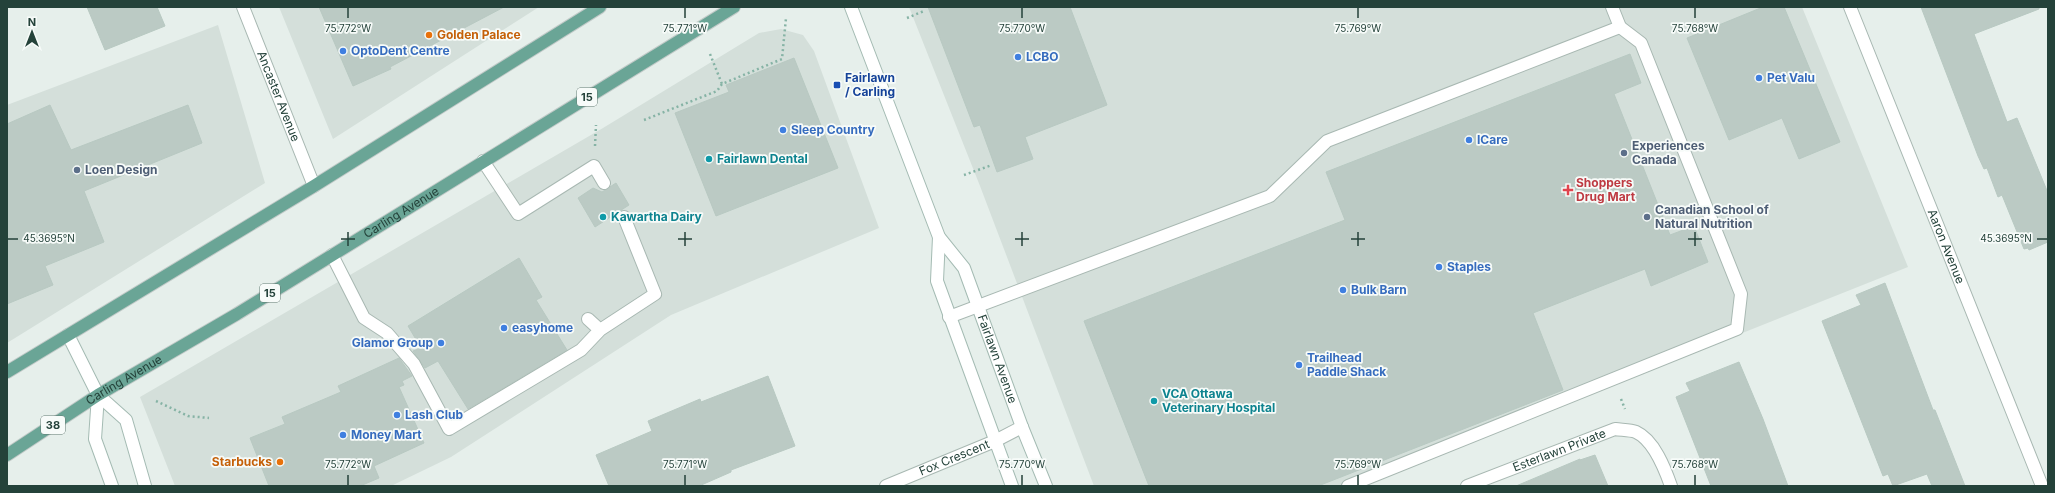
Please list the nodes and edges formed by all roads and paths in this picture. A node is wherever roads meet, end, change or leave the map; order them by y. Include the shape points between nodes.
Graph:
1 (243, 7) edge
2 (600, 7) edge
3 (734, 7) edge
4 (851, 7) edge
5 (1612, 7) edge
6 (1850, 7) edge
7 (924, 12) dead end
8 (786, 18) dead end
9 (907, 18) dead end
10 (1620, 27) junction
11 (710, 54) dead end
12 (722, 84) junction
13 (644, 120) dead end
14 (483, 161) junction
15 (992, 165) dead end
16 (964, 175) dead end
17 (604, 183) dead end
18 (314, 186) junction
19 (624, 217) dead end
20 (939, 237) junction
21 (332, 255) junction
22 (978, 306) junction
23 (949, 317) junction
24 (588, 319) dead end
25 (600, 330) junction
26 (68, 335) junction
27 (7, 372) edge
28 (1612, 380) junction
29 (98, 394) junction
30 (156, 401) dead end
31 (209, 418) dead end
32 (1022, 428) junction
33 (1636, 432) junction
34 (995, 441) junction
35 (7, 455) edge
36 (112, 486) edge
37 (145, 486) edge
38 (886, 486) edge
39 (1012, 486) edge
40 (1046, 486) edge
41 (1348, 486) edge
42 (1467, 486) edge
43 (1671, 486) edge
44 (2042, 486) edge

1 - 18 street, Ancaster Avenue
2 - 18 main road
3 - 14 main road, Carling Avenue / 15
4 - 20 street, Fairlawn Avenue
5 - 10 street
6 - 44 street, Aaron Avenue
7 - 9 path
8 - 12 path via 782,59
10 - 22 street via 1327,141 1270,196
10 - 28 street via 1641,43 1741,294 1737,329
11 - 12 path
12 - 13 path via 717,91
14 - 17 street via 518,214 594,166
14 - 21 main road, Carling Avenue / 15
15 - 16 path
18 - 26 main road
19 - 25 street via 655,294
20 - 22 street, Fairlawn Avenue via 964,268
20 - 23 street, Fairlawn Avenue via 937,281
21 - 25 street via 364,318 387,333 414,364 449,429 581,350
21 - 29 main road, Carling Avenue / 15
22 - 23 street
22 - 32 street, Fairlawn Avenue
23 - 34 street, Fairlawn Avenue
24 - 25 street
26 - 27 main road
26 - 29 street
28 - 33 path
28 - 41 street
29 - 35 main road, Carling Avenue / 38
29 - 36 street via 95,439
29 - 37 street via 126,420
30 - 31 path via 188,416
32 - 34 street, Fox Crescent
32 - 40 street, Fairlawn Avenue
33 - 42 street, Esterlawn Private via 1615,429 1607,431
33 - 43 street via 1654,450
34 - 38 street, Fox Crescent
34 - 39 street, Fairlawn Avenue

